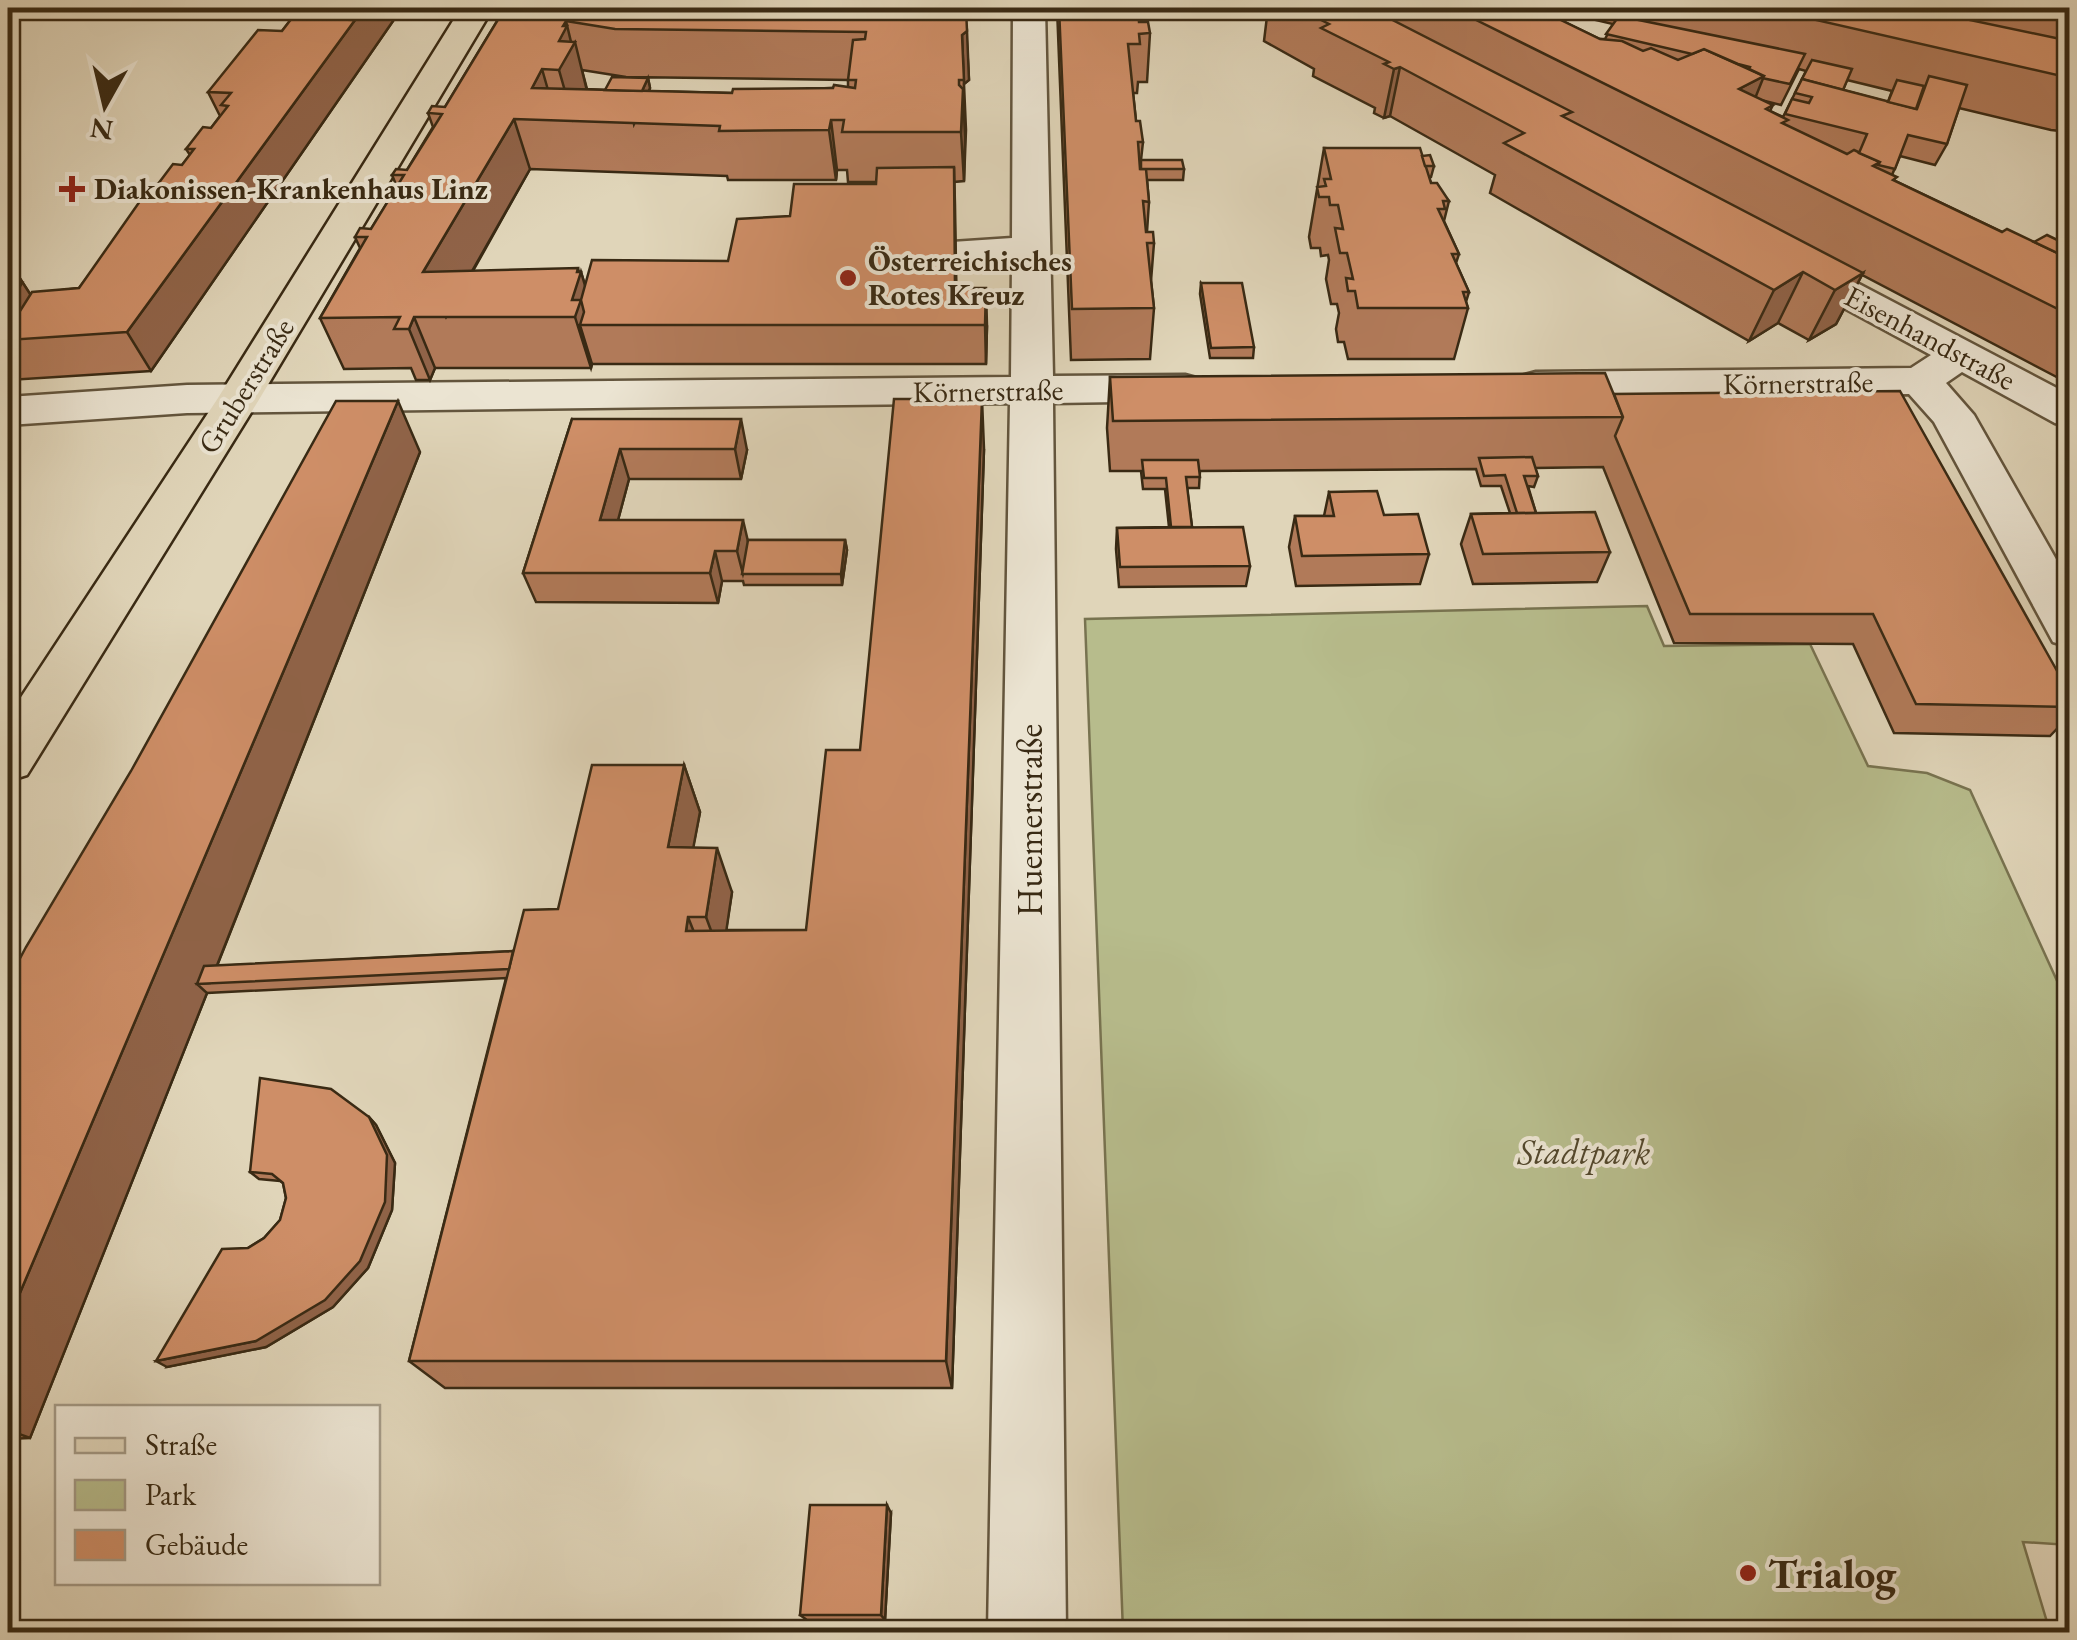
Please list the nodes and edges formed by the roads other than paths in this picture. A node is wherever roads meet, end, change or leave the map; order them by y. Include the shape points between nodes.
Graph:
1 (476, 8) edge
2 (1028, 8) edge
3 (1750, 242) edge
4 (966, 250) dead end
5 (1031, 250) junction
6 (1960, 355) junction
7 (1920, 381) junction
8 (1503, 386) edge
9 (1223, 388) edge
10 (1032, 390) junction
11 (344, 397) junction
12 (239, 398) junction
13 (8, 411) edge
14 (2070, 413) edge
15 (314, 452) edge
16 (2070, 629) edge
17 (8, 760) edge
18 (1027, 1632) edge

1 - 12 main road, Gruberstraße
2 - 5 street, Huemerstraße
3 - 6 street, Eisenhandstraße
4 - 5 street
5 - 10 street, Huemerstraße
6 - 7 street, Körnerstraße
6 - 14 street, Eisenhandstraße
7 - 8 street, Körnerstraße
7 - 16 street via 1952,415
9 - 10 street, Körnerstraße
10 - 11 street, Körnerstraße
10 - 18 street, Huemerstraße
11 - 12 street, Körnerstraße
11 - 15 street
12 - 13 street, Körnerstraße
12 - 17 main road, Gruberstraße

